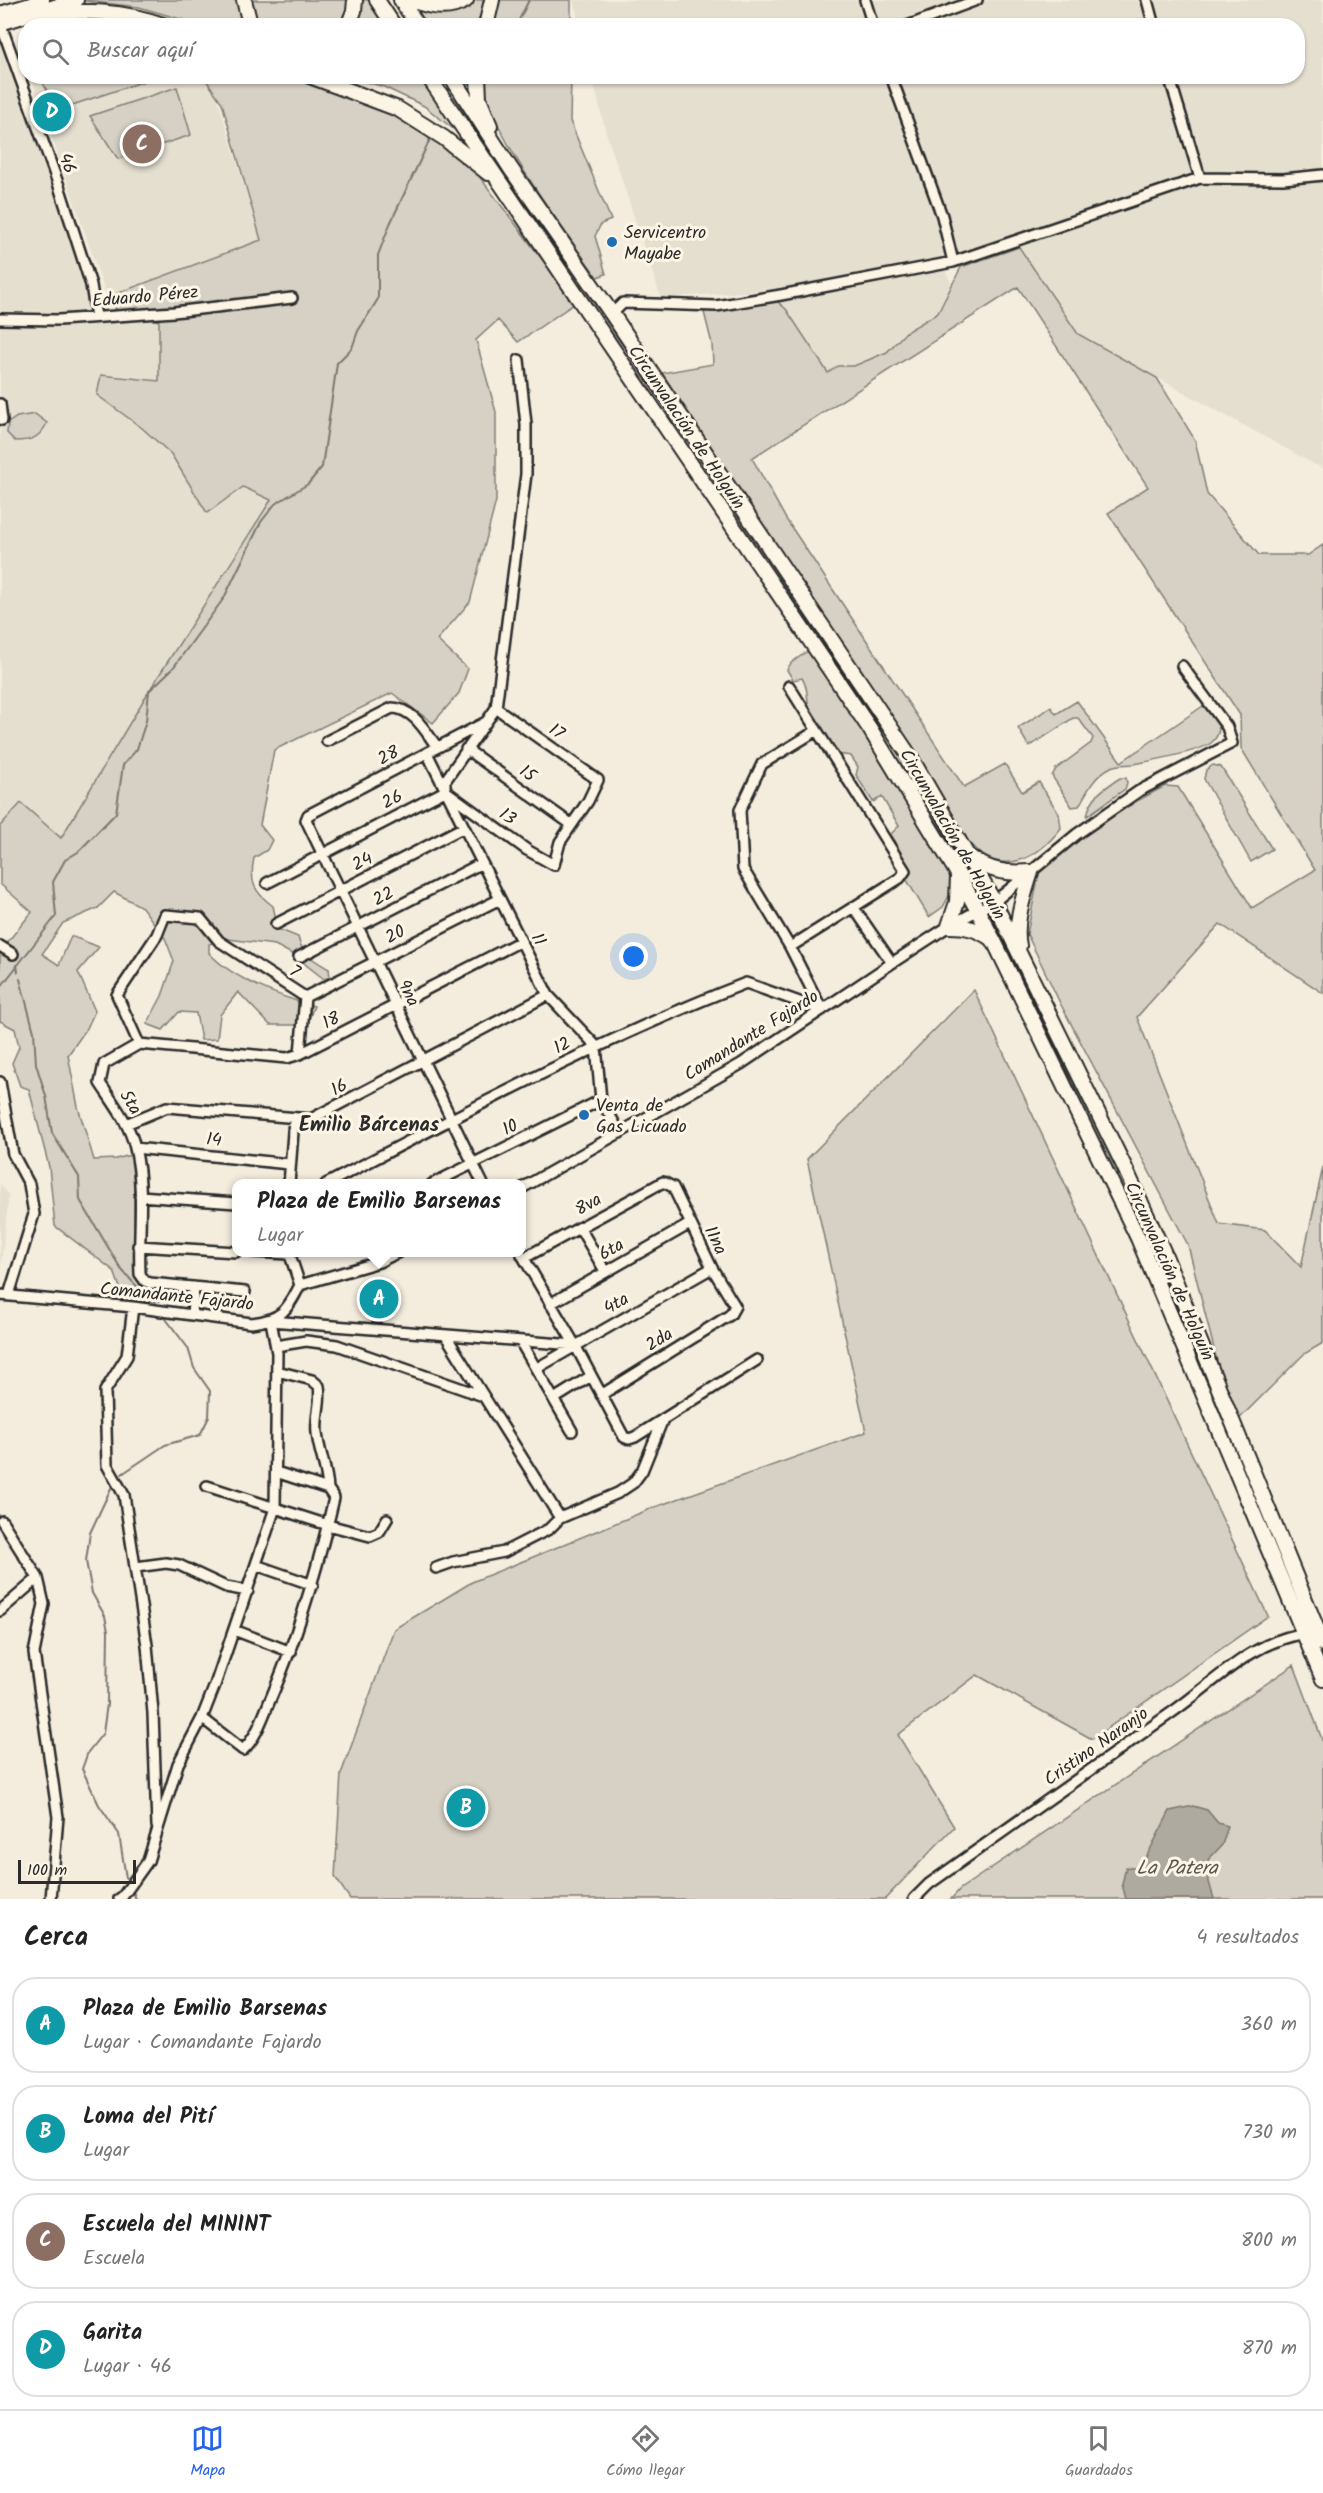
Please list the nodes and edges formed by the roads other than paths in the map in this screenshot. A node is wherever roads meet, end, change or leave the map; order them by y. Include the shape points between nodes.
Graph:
1 (76, 0) edge
2 (244, 0) edge
3 (355, 0) edge
4 (377, 0) edge
5 (401, 0) edge
6 (412, 0) edge
7 (466, 0) edge
8 (492, 0) edge
9 (865, 0) edge
10 (977, 0) edge
11 (1147, 0) edge
12 (30, 7) edge
13 (0, 13) edge
14 (140, 18) edge
15 (250, 18) edge
16 (351, 18) edge
17 (389, 18) edge
18 (413, 18) edge
19 (488, 18) edge
20 (871, 18) edge
21 (929, 18) edge
22 (1152, 18) edge
23 (0, 23) edge
24 (18, 74) edge
25 (22, 84) edge
26 (331, 84) edge
27 (433, 84) edge
28 (456, 84) edge
29 (478, 84) edge
30 (894, 84) edge
31 (1171, 84) edge
32 (511, 169) junction
33 (1323, 175) edge
34 (1200, 178) junction
35 (499, 183) junction
36 (953, 262) junction
37 (292, 298) dead end
38 (612, 314) junction
39 (96, 317) junction
40 (0, 319) edge
41 (519, 360) dead end
42 (0, 404) edge
43 (2, 420) dead end
44 (1182, 666) dead end
45 (789, 687) dead end
46 (496, 708) junction
47 (486, 722) junction
48 (816, 731) junction
49 (327, 741) dead end
50 (437, 747) junction
51 (466, 749) junction
52 (427, 753) junction
53 (445, 790) junction
54 (306, 817) joint
55 (571, 824) junction
56 (464, 827) junction
57 (323, 853) junction
58 (967, 855) junction
59 (482, 863) junction
60 (1031, 872) junction
61 (958, 874) junction
62 (267, 883) dead end
63 (342, 890) junction
64 (500, 899) junction
65 (993, 900) junction
66 (854, 908) junction
67 (978, 911) junction
68 (276, 924) dead end
69 (949, 926) junction
70 (359, 927) junction
71 (521, 941) junction
72 (994, 941) junction
73 (0, 946) edge
74 (790, 947) junction
75 (13, 954) dead end
76 (299, 957) dead end
77 (1021, 957) junction
78 (375, 962) junction
79 (892, 963) junction
80 (548, 995) junction
81 (305, 997) junction
82 (398, 1005) junction
83 (822, 1010) junction
84 (139, 1044) junction
85 (596, 1046) junction
86 (300, 1054) junction
87 (424, 1061) junction
88 (0, 1082) edge
89 (601, 1100) junction
90 (294, 1119) junction
91 (452, 1119) junction
92 (126, 1124) junction
93 (620, 1133) junction
94 (135, 1148) junction
95 (474, 1163) junction
96 (289, 1164) junction
97 (289, 1179) edge
98 (336, 1179) edge
99 (442, 1179) edge
100 (481, 1179) edge
101 (668, 1183) joint
102 (526, 1186) edge
103 (140, 1196) junction
104 (232, 1203) edge
105 (690, 1224) junction
106 (580, 1228) junction
107 (138, 1246) junction
108 (232, 1252) edge
109 (526, 1253) edge
110 (292, 1257) edge
111 (389, 1257) edge
112 (523, 1257) edge
113 (712, 1268) junction
114 (605, 1271) junction
115 (300, 1285) junction
116 (194, 1287) junction
117 (245, 1292) dead end
118 (4, 1295) edge
119 (550, 1304) junction
120 (132, 1307) junction
121 (733, 1310) joint
122 (192, 1315) junction
123 (271, 1321) junction
124 (446, 1336) junction
125 (520, 1341) junction
126 (575, 1345) junction
127 (276, 1346) junction
128 (758, 1360) dead end
129 (537, 1368) junction
130 (277, 1371) junction
131 (591, 1376) junction
132 (601, 1395) junction
133 (483, 1396) junction
134 (554, 1399) junction
135 (663, 1419) junction
136 (572, 1431) dead end
137 (276, 1472) junction
138 (207, 1486) dead end
139 (327, 1489) junction
140 (275, 1508) junction
141 (560, 1518) junction
142 (387, 1519) dead end
143 (2, 1521) dead end
144 (328, 1526) junction
145 (256, 1565) junction
146 (136, 1567) junction
147 (436, 1568) dead end
148 (38, 1578) junction
149 (313, 1586) junction
150 (248, 1591) junction
151 (0, 1611) edge
152 (234, 1630) junction
153 (1318, 1632) edge
154 (291, 1652) junction
155 (1323, 1679) edge
156 (202, 1718) junction
157 (158, 1835) junction
158 (51, 1899) edge
159 (118, 1899) edge
160 (914, 1899) edge

1 - 12 highway
2 - 15 highway
3 - 16 highway
4 - 17 highway
5 - 18 highway
6 - 7 highway via 446,7
8 - 19 highway
9 - 20 street
10 - 21 street
11 - 22 street
12 - 13 main road
12 - 14 highway via 104,11
12 - 23 main road
23 - 24 street, 46
25 - 39 street, 46 via 91,285
26 - 35 highway via 398,109 444,138
27 - 35 highway, Circunvalación de Holguín
28 - 32 highway, Circunvalación de Holguín
29 - 32 highway via 479,99
30 - 36 street via 942,216
31 - 34 street
32 - 38 highway, Circunvalación de Holguín
33 - 34 street via 1283,179
34 - 36 street
35 - 61 highway, Circunvalación de Holguín via 870,729
36 - 38 street via 716,306 623,303
37 - 39 street, Eduardo Pérez
38 - 58 highway, Circunvalación de Holguín via 911,758
39 - 40 street, Eduardo Pérez
41 - 46 street via 526,474
42 - 43 street
44 - 60 street, Comandante Fajardo via 1227,727 1232,743 1139,791
45 - 48 street
46 - 47 street
46 - 55 street, 17 via 598,780
47 - 50 street, 28
47 - 51 street
48 - 66 street via 905,871
48 - 74 street via 762,764 740,810 743,869
49 - 50 street via 399,708 419,723
50 - 52 street, 28
51 - 53 street via 446,781
51 - 55 street, 15
52 - 53 street, 11
52 - 54 street, 28
53 - 55 street, 13 via 554,865 560,842
53 - 56 street, 11
53 - 57 street, 26
54 - 57 street, 9na
56 - 59 street, 11
56 - 63 street, 24
57 - 62 street, 26
57 - 63 street, 9na
58 - 60 highway via 1010,874
58 - 65 highway, Circunvalación de Holguín
59 - 64 street, 11
59 - 70 street, 22
60 - 65 street, Comandante Fajardo
60 - 77 highway via 1019,913 1017,937
61 - 67 highway, Circunvalación de Holguín
61 - 69 highway via 957,902
63 - 68 street, 24
63 - 70 street, 9na
64 - 71 street, 11
64 - 78 street, 20
65 - 67 street, Comandante Fajardo
65 - 77 highway, Circunvalación de Holguín
66 - 74 street
66 - 79 street
67 - 69 street, Comandante Fajardo
67 - 72 highway, Circunvalación de Holguín
69 - 72 highway via 979,930
69 - 79 street, Comandante Fajardo
70 - 76 street, 22
70 - 78 street, 9na
71 - 80 street, 11
71 - 82 street, 18
72 - 153 highway, Circunvalación de Holguín via 1138,1238
73 - 75 street
74 - 83 street
77 - 153 highway, Circunvalación de Holguín via 1163,1251
78 - 81 street, 20
78 - 82 street, 9na
79 - 83 street, Comandante Fajardo
80 - 85 street, 11
80 - 87 street, 16
81 - 84 street, 7 via 219,941 200,918 165,915 158,935 117,995
81 - 86 street, 7
82 - 86 street, 18
82 - 87 street, 9na
83 - 85 street, 12 via 746,983
83 - 93 street, Comandante Fajardo via 741,1064
84 - 86 street, 18 via 287,1058
84 - 92 street, 5ta via 104,1064 100,1083
85 - 89 street
85 - 91 street, 12
87 - 90 street, 16 via 311,1119
87 - 91 street, 9na
88 - 118 street via 13,1154 29,1184 33,1214
89 - 93 street
89 - 95 street, 10
90 - 92 street, 16 via 167,1107
90 - 96 street
91 - 95 street, 9na
91 - 98 street, 12
92 - 94 street, 5ta
93 - 102 street, Comandante Fajardo
94 - 96 street, 14
94 - 103 street, 5ta
95 - 99 street, 10
95 - 100 street, 9na
96 - 97 street
101 - 105 street, 11na
101 - 106 street, 8va via 663,1182
103 - 104 street
103 - 107 street, 5ta
105 - 113 street, 11na
105 - 114 street, 6ta
106 - 109 street, 8va
106 - 114 street
107 - 108 street
107 - 116 street, 5ta via 140,1274 145,1281
110 - 115 street
111 - 115 street
112 - 119 street
113 - 121 street, 11na via 735,1306
113 - 126 street, 4ta
114 - 119 street, 6ta
115 - 123 street, Comandante Fajardo via 289,1306
116 - 117 street
116 - 122 street
118 - 120 street, Comandante Fajardo
119 - 126 street
120 - 122 street, Comandante Fajardo
120 - 146 street via 127,1356 105,1391 107,1465 124,1495
121 - 132 street, 2da
122 - 123 street, Comandante Fajardo via 251,1323
123 - 124 street
123 - 127 street
124 - 125 street
124 - 133 street
125 - 126 street
125 - 129 street
126 - 129 street, 4ta
126 - 131 street
127 - 130 street
127 - 133 street via 306,1341 337,1345
128 - 135 street
129 - 134 street
130 - 137 street
130 - 139 street via 312,1380 319,1386 316,1432 326,1466
131 - 132 street
131 - 134 street
132 - 135 street via 624,1437 629,1439
133 - 141 street
134 - 136 street
135 - 141 street via 650,1456 633,1483 599,1503
137 - 139 street
137 - 140 street
138 - 140 street
139 - 144 street via 334,1498
140 - 144 street
140 - 145 street
141 - 147 street via 549,1529 504,1552
142 - 144 street via 379,1532 370,1536
143 - 148 street
144 - 149 street
145 - 149 street
145 - 150 street
146 - 150 street via 179,1565 226,1587
146 - 157 street via 153,1713
148 - 151 street
148 - 158 street via 44,1604 34,1653 58,1817
149 - 154 street
150 - 152 street
152 - 154 street
152 - 156 street
153 - 155 highway, Circunvalación de Holguín
153 - 160 street, Cristino Naranjo via 1252,1650 1186,1702 928,1884
154 - 156 street via 256,1731 243,1750
156 - 157 street via 178,1764
157 - 159 street via 148,1861

